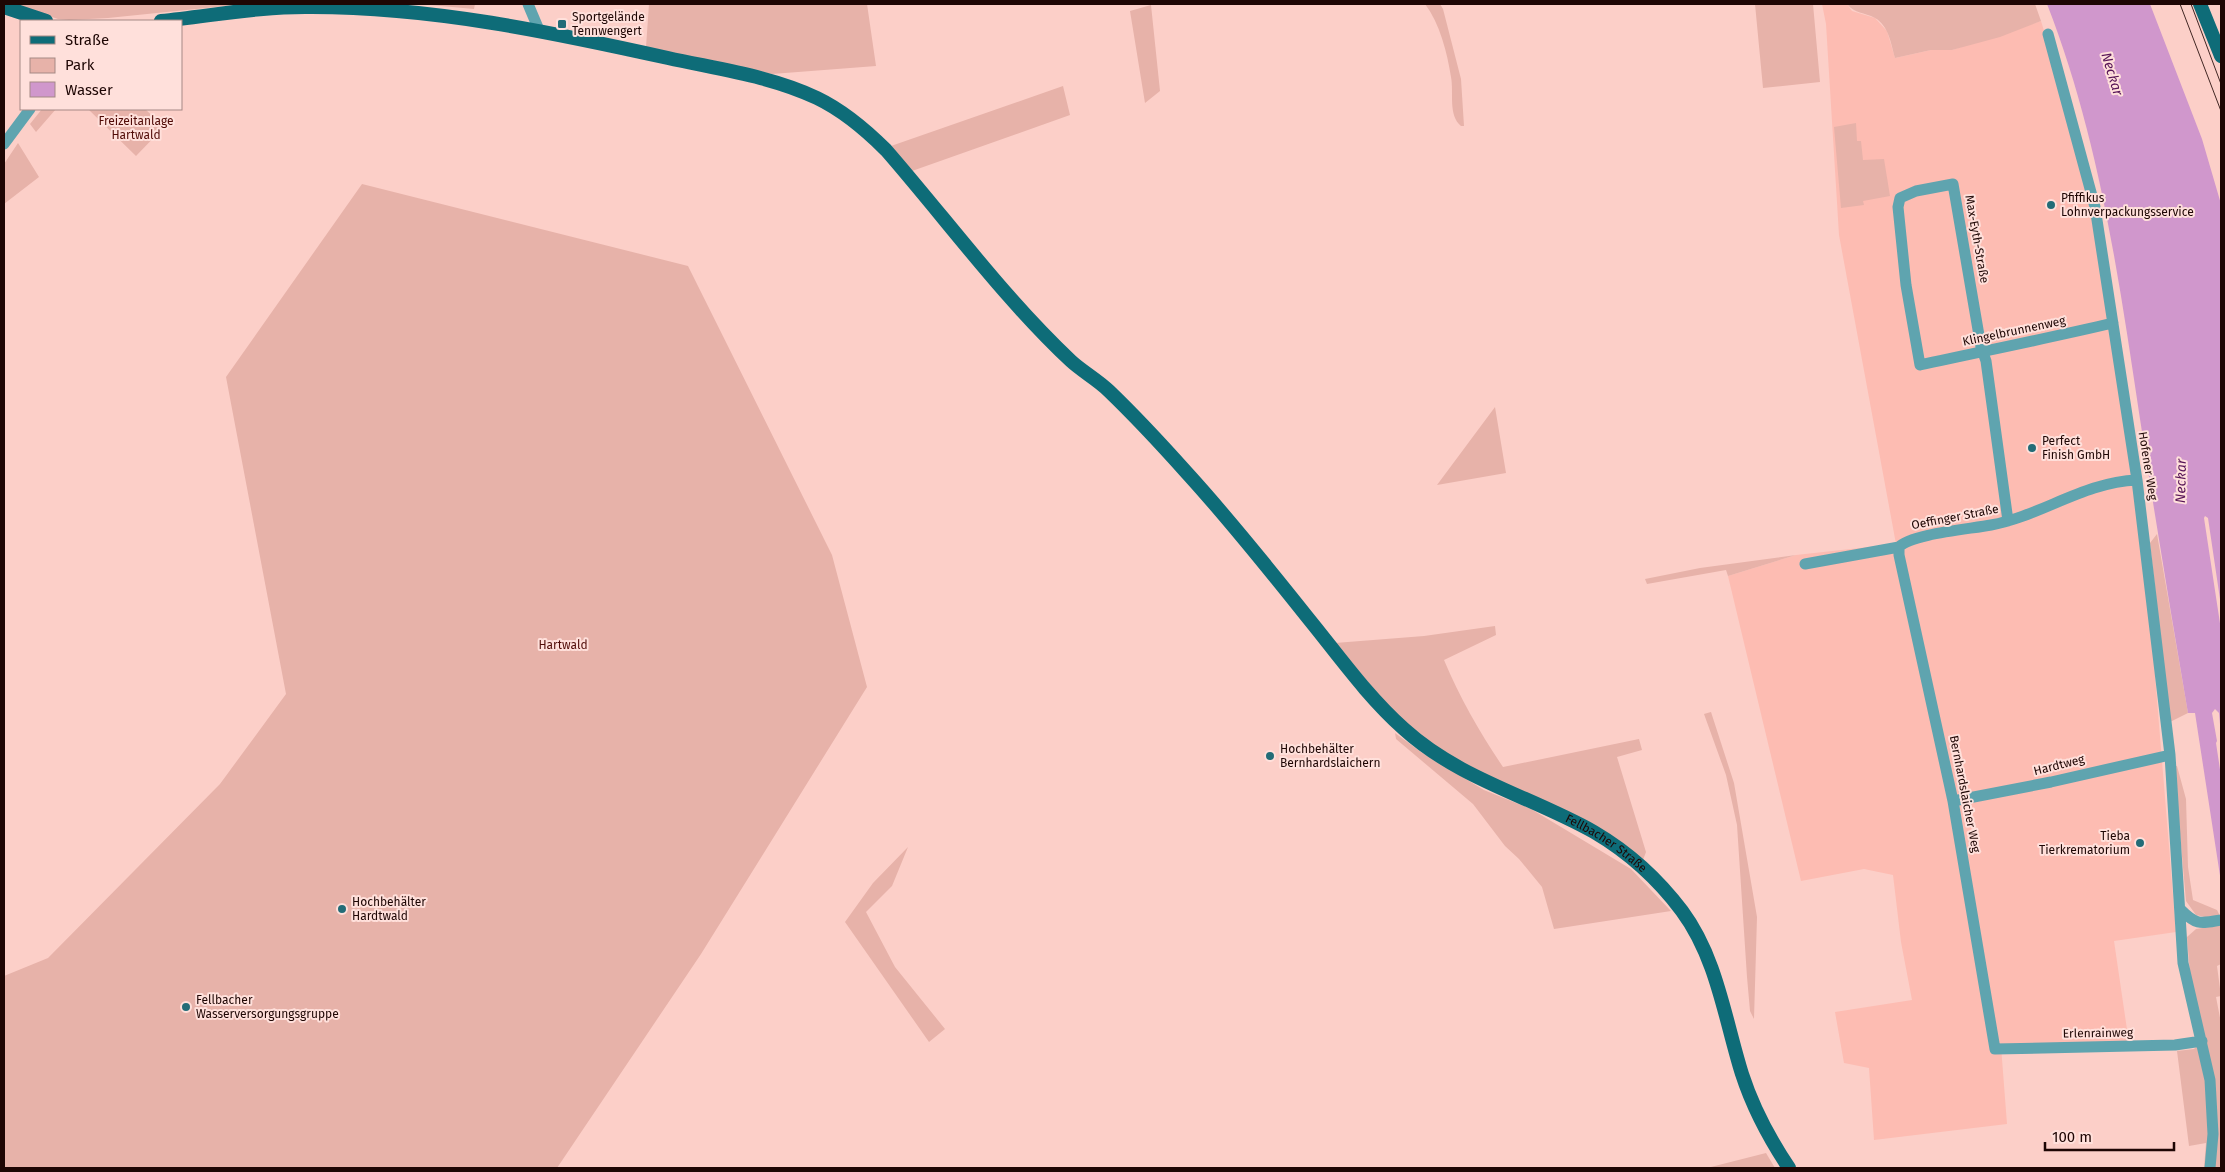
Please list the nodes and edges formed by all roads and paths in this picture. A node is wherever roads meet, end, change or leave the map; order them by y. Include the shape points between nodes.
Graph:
1 (528, 4) edge
2 (2200, 4) edge
3 (4, 7) edge
4 (43, 20) edge
5 (170, 20) edge
6 (539, 30) junction
7 (2048, 34) dead end
8 (2221, 56) edge
9 (29, 110) edge
10 (4, 144) edge
11 (2113, 323) junction
12 (1982, 351) junction
13 (1920, 365) joint
14 (2136, 480) junction
15 (2008, 521) junction
16 (1899, 547) junction
17 (1805, 564) dead end
18 (2170, 755) junction
19 (1953, 801) junction
20 (2180, 909) junction
21 (2217, 921) edge
22 (2202, 1041) junction
23 (1995, 1049) joint
24 (1788, 1168) edge
25 (2210, 1168) edge

1 - 6 street
2 - 8 main road
3 - 4 main road
5 - 6 main road, Fellbacher Straße via 311,7 375,10
6 - 24 main road, Fellbacher Straße via 774,82 816,97 866,130 1034,322 1072,362 1108,389 1188,474 1374,699 1422,745 1468,774 1593,832 1626,854 1664,889 1684,914 1711,967 1754,1106
7 - 11 street, Hofener Weg via 2094,207
9 - 10 street
11 - 12 street, Klingelbrunnenweg
11 - 14 street, Hofener Weg
12 - 13 street, Klingelbrunnenweg
12 - 13 street, Max-Eyth-Straße via 1953,184 1905,194 1898,201 1906,285
12 - 15 street, Max-Eyth-Straße
14 - 15 street, Oeffinger Straße via 2094,488
14 - 18 street, Hofener Weg
15 - 16 street, Oeffinger Straße via 1906,540
16 - 17 street, Oeffinger Straße
16 - 19 street, Bernhardslaicher Weg
18 - 19 street, Hardtweg
18 - 20 street, Hofener Weg
19 - 23 street, Bernhardslaicher Weg
20 - 21 street via 2199,924
20 - 22 street, Hofener Weg via 2183,963
22 - 23 street, Erlenrainweg via 2175,1046
22 - 25 street, Hofener Weg via 2212,1107

